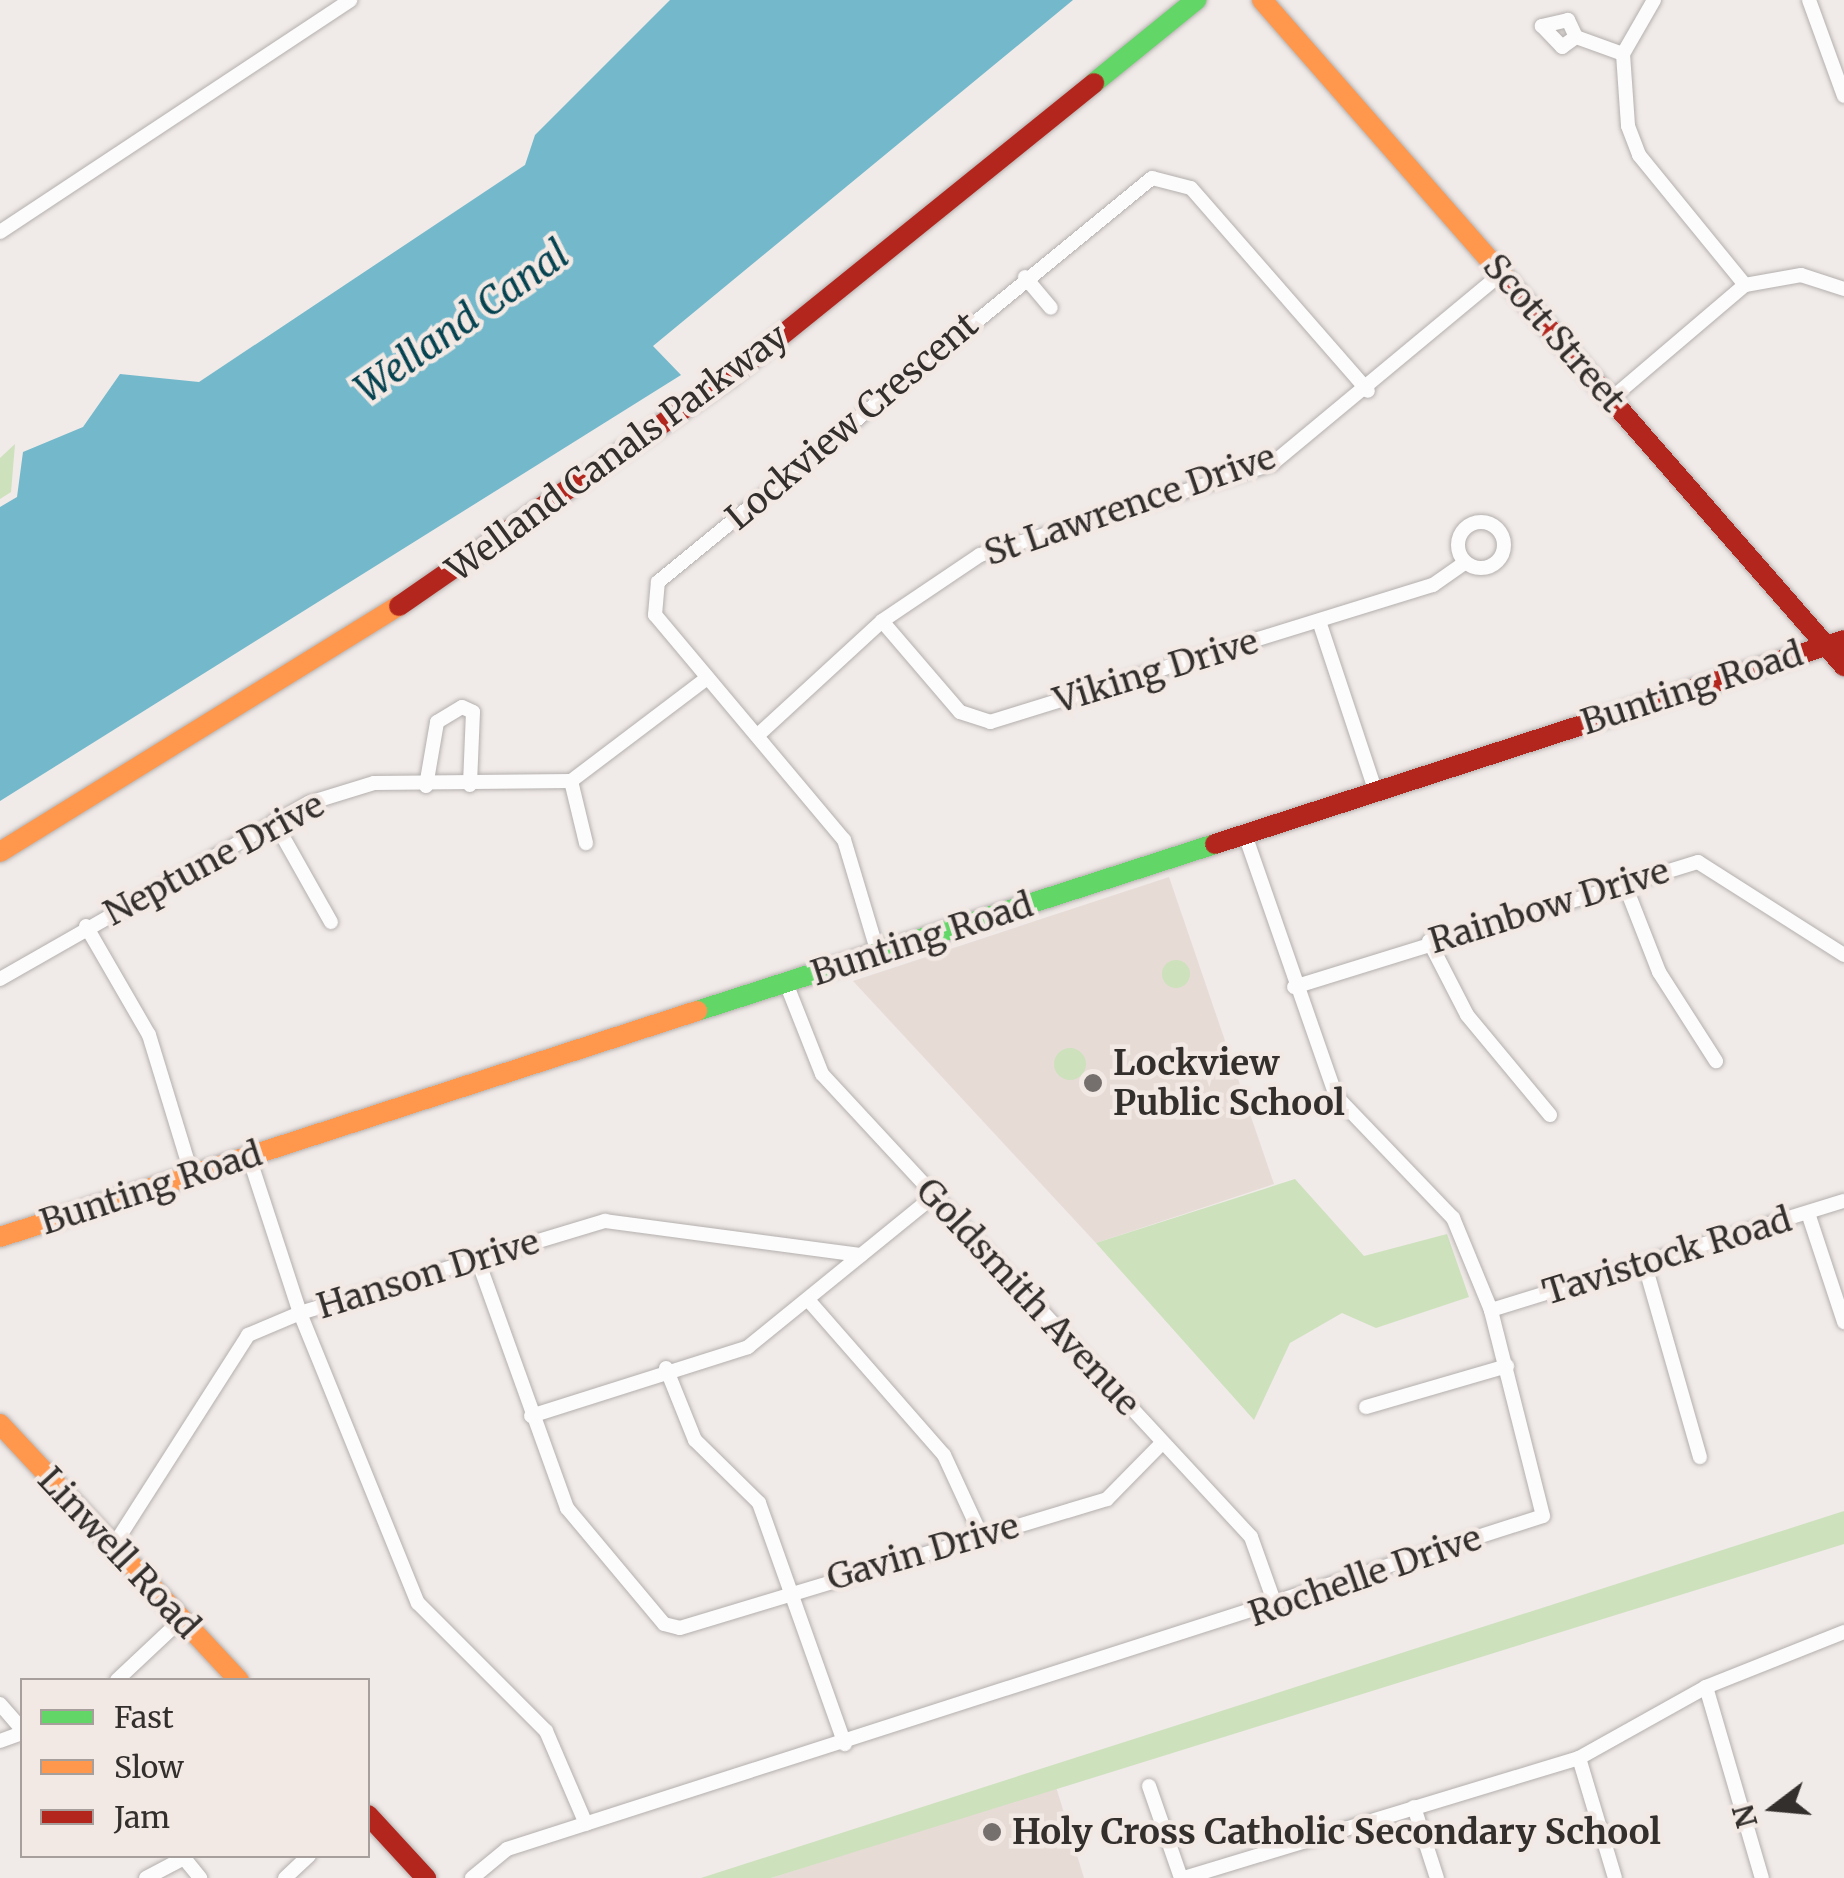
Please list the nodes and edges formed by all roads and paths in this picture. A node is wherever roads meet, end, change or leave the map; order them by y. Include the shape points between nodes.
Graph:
1 (350, 0) edge
2 (1196, 0) edge
3 (1262, 0) edge
4 (1654, 0) edge
5 (1809, 0) edge
6 (1576, 37) dead end
7 (1623, 54) junction
8 (1838, 66) edge
9 (1844, 96) edge
10 (0, 232) edge
11 (1501, 274) junction
12 (1025, 278) junction
13 (1745, 285) junction
14 (1844, 289) edge
15 (1051, 308) dead end
16 (1368, 390) junction
17 (1612, 398) junction
18 (1464, 564) dead end
19 (882, 620) junction
20 (1319, 621) junction
21 (1834, 642) edge
22 (1844, 666) edge
23 (708, 678) junction
24 (758, 735) junction
25 (570, 780) junction
26 (470, 785) junction
27 (426, 786) junction
28 (1376, 792) junction
29 (274, 821) junction
30 (1246, 834) junction
31 (586, 843) dead end
32 (0, 852) edge
33 (1623, 880) junction
34 (331, 922) dead end
35 (86, 926) junction
36 (1430, 941) junction
37 (878, 953) junction
38 (1844, 955) edge
39 (0, 979) edge
40 (786, 983) junction
41 (1294, 987) junction
42 (1716, 1061) dead end
43 (1550, 1115) dead end
44 (249, 1157) junction
45 (192, 1176) junction
46 (934, 1196) junction
47 (1844, 1202) edge
48 (1808, 1212) junction
49 (0, 1237) edge
50 (861, 1255) junction
51 (477, 1258) junction
52 (1644, 1262) junction
53 (810, 1302) junction
54 (1491, 1310) junction
55 (300, 1313) junction
56 (1844, 1322) edge
57 (1508, 1366) junction
58 (666, 1368) junction
59 (1366, 1408) dead end
60 (530, 1416) junction
61 (0, 1424) edge
62 (1162, 1443) junction
63 (1700, 1457) dead end
64 (981, 1534) junction
65 (112, 1548) junction
66 (796, 1589) junction
67 (1276, 1606) junction
68 (181, 1620) junction
69 (1844, 1632) edge
70 (119, 1678) edge
71 (237, 1678) edge
72 (1706, 1687) junction
73 (0, 1704) edge
74 (20, 1729) edge
75 (845, 1744) junction
76 (1579, 1758) junction
77 (1149, 1786) dead end
78 (1414, 1808) junction
79 (370, 1817) edge
80 (586, 1824) junction
81 (308, 1858) edge
82 (146, 1878) edge
83 (200, 1878) edge
84 (285, 1878) edge
85 (426, 1878) edge
86 (472, 1878) edge
87 (1183, 1878) edge
88 (1436, 1878) edge
89 (1615, 1878) edge
90 (1762, 1878) edge

1 - 10 street
2 - 32 main road, Welland Canals Parkway via 730,377 488,551
3 - 11 main road, Scott Street
4 - 7 street
5 - 8 street
6 - 7 street
7 - 13 street via 1640,155
8 - 9 street
11 - 16 street, St Lawrence Drive
11 - 17 main road, Scott Street
12 - 15 street
12 - 16 street, Lockview Crescent via 1142,183 1176,178
12 - 23 street, Lockview Crescent via 658,582 654,615
13 - 14 street via 1800,274
13 - 17 street
16 - 19 street, St Lawrence Drive via 1272,464 980,555
17 - 21 main road, Scott Street
18 - 20 street, Viking Drive via 1433,585
19 - 20 street, Viking Drive via 960,712 990,722
19 - 24 street, St Lawrence Drive
20 - 28 street
21 - 22 main road, Scott Street
21 - 28 main road, Bunting Road
23 - 24 street, Lockview Crescent
23 - 25 street
24 - 37 street, Lockview Crescent via 844,840
25 - 26 street, Neptune Drive
25 - 31 street
26 - 27 street, Neptune Drive
26 - 27 street via 473,712 462,708 437,722
27 - 29 street, Neptune Drive via 374,782
28 - 30 main road, Bunting Road
29 - 34 street
29 - 35 street, Neptune Drive
30 - 37 main road, Bunting Road
30 - 41 street, Rochelle Drive
33 - 36 street, Rainbow Drive
33 - 38 street, Rainbow Drive via 1698,862
33 - 42 street via 1659,972
35 - 39 street, Neptune Drive
35 - 45 street via 149,1036
36 - 41 street, Rainbow Drive
36 - 43 street via 1467,1015
37 - 40 main road, Bunting Road
40 - 44 main road, Bunting Road
40 - 46 street, Goldsmith Avenue via 822,1074
41 - 54 street, Rochelle Drive via 1336,1096 1453,1218
44 - 45 main road, Bunting Road
44 - 55 street
45 - 49 main road, Bunting Road
46 - 50 street
46 - 62 street, Goldsmith Avenue
47 - 48 street, Tavistock Road
48 - 52 street, Tavistock Road
48 - 56 street
50 - 51 street, Hanson Drive via 605,1220
50 - 53 street
51 - 55 street, Hanson Drive
51 - 60 street
52 - 54 street, Tavistock Road
52 - 63 street
53 - 58 street via 748,1346
53 - 64 street via 944,1454
54 - 57 street, Rochelle Drive
55 - 65 street, Hanson Drive via 248,1335
55 - 80 street via 418,1603 546,1731
57 - 59 street
57 - 67 street, Rochelle Drive via 1543,1516
58 - 60 street
58 - 66 street via 695,1440 759,1503
60 - 66 street, Gavin Drive via 567,1508 664,1624 680,1628
61 - 65 main road, Linwell Road
62 - 64 street, Gavin Drive via 1108,1499
62 - 67 street, Goldsmith Avenue via 1251,1537
64 - 66 street, Gavin Drive
65 - 68 main road, Linwell Road
66 - 75 street
67 - 75 street, Rochelle Drive
68 - 70 street
68 - 71 main road, Linwell Road
69 - 72 street
72 - 76 street
72 - 90 street
73 - 74 street
75 - 80 street, Rochelle Drive
76 - 78 street
76 - 89 street
77 - 87 street
78 - 87 street
78 - 88 street
79 - 85 main road
80 - 86 street, Rochelle Drive via 507,1849
81 - 84 street
82 - 83 street via 184,1858

